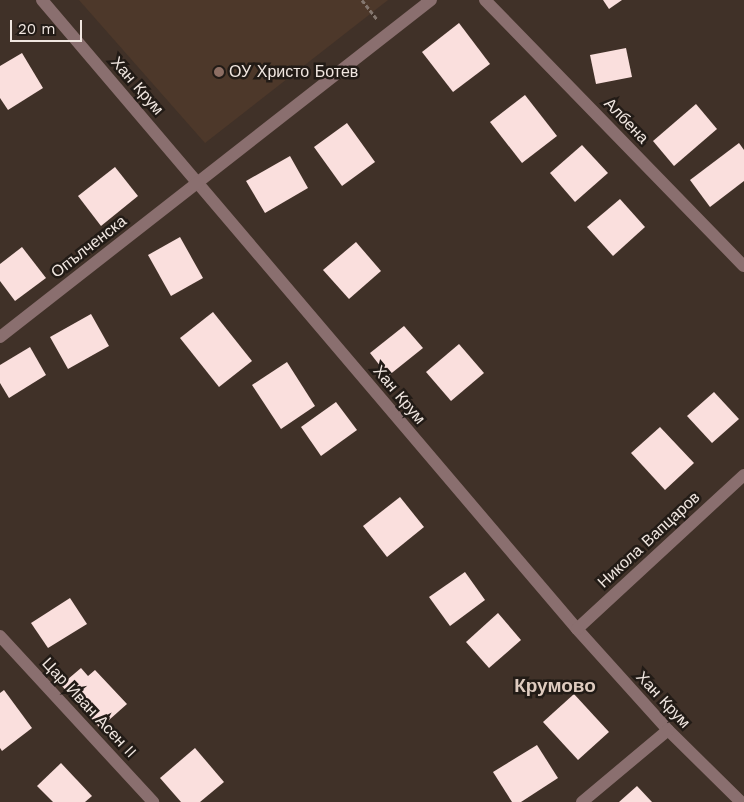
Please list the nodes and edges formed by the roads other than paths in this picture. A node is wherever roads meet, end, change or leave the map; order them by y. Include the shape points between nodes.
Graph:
1 (42, 0) edge
2 (431, 0) edge
3 (485, 0) edge
4 (199, 182) junction
5 (744, 266) edge
6 (0, 336) edge
7 (744, 475) edge
8 (576, 629) junction
9 (0, 636) edge
10 (668, 730) junction
11 (147, 800) edge
12 (582, 802) edge
13 (741, 802) edge

1 - 4 street, Хан Крум
2 - 4 street, Опълченска
3 - 5 street, Албена
4 - 6 street, Опълченска
4 - 8 street, Хан Крум
7 - 8 street, Никола Вапцаров
8 - 10 street, Хан Крум
9 - 11 street, Цар Иван Асен II
10 - 12 street
10 - 13 street, Хан Крум

